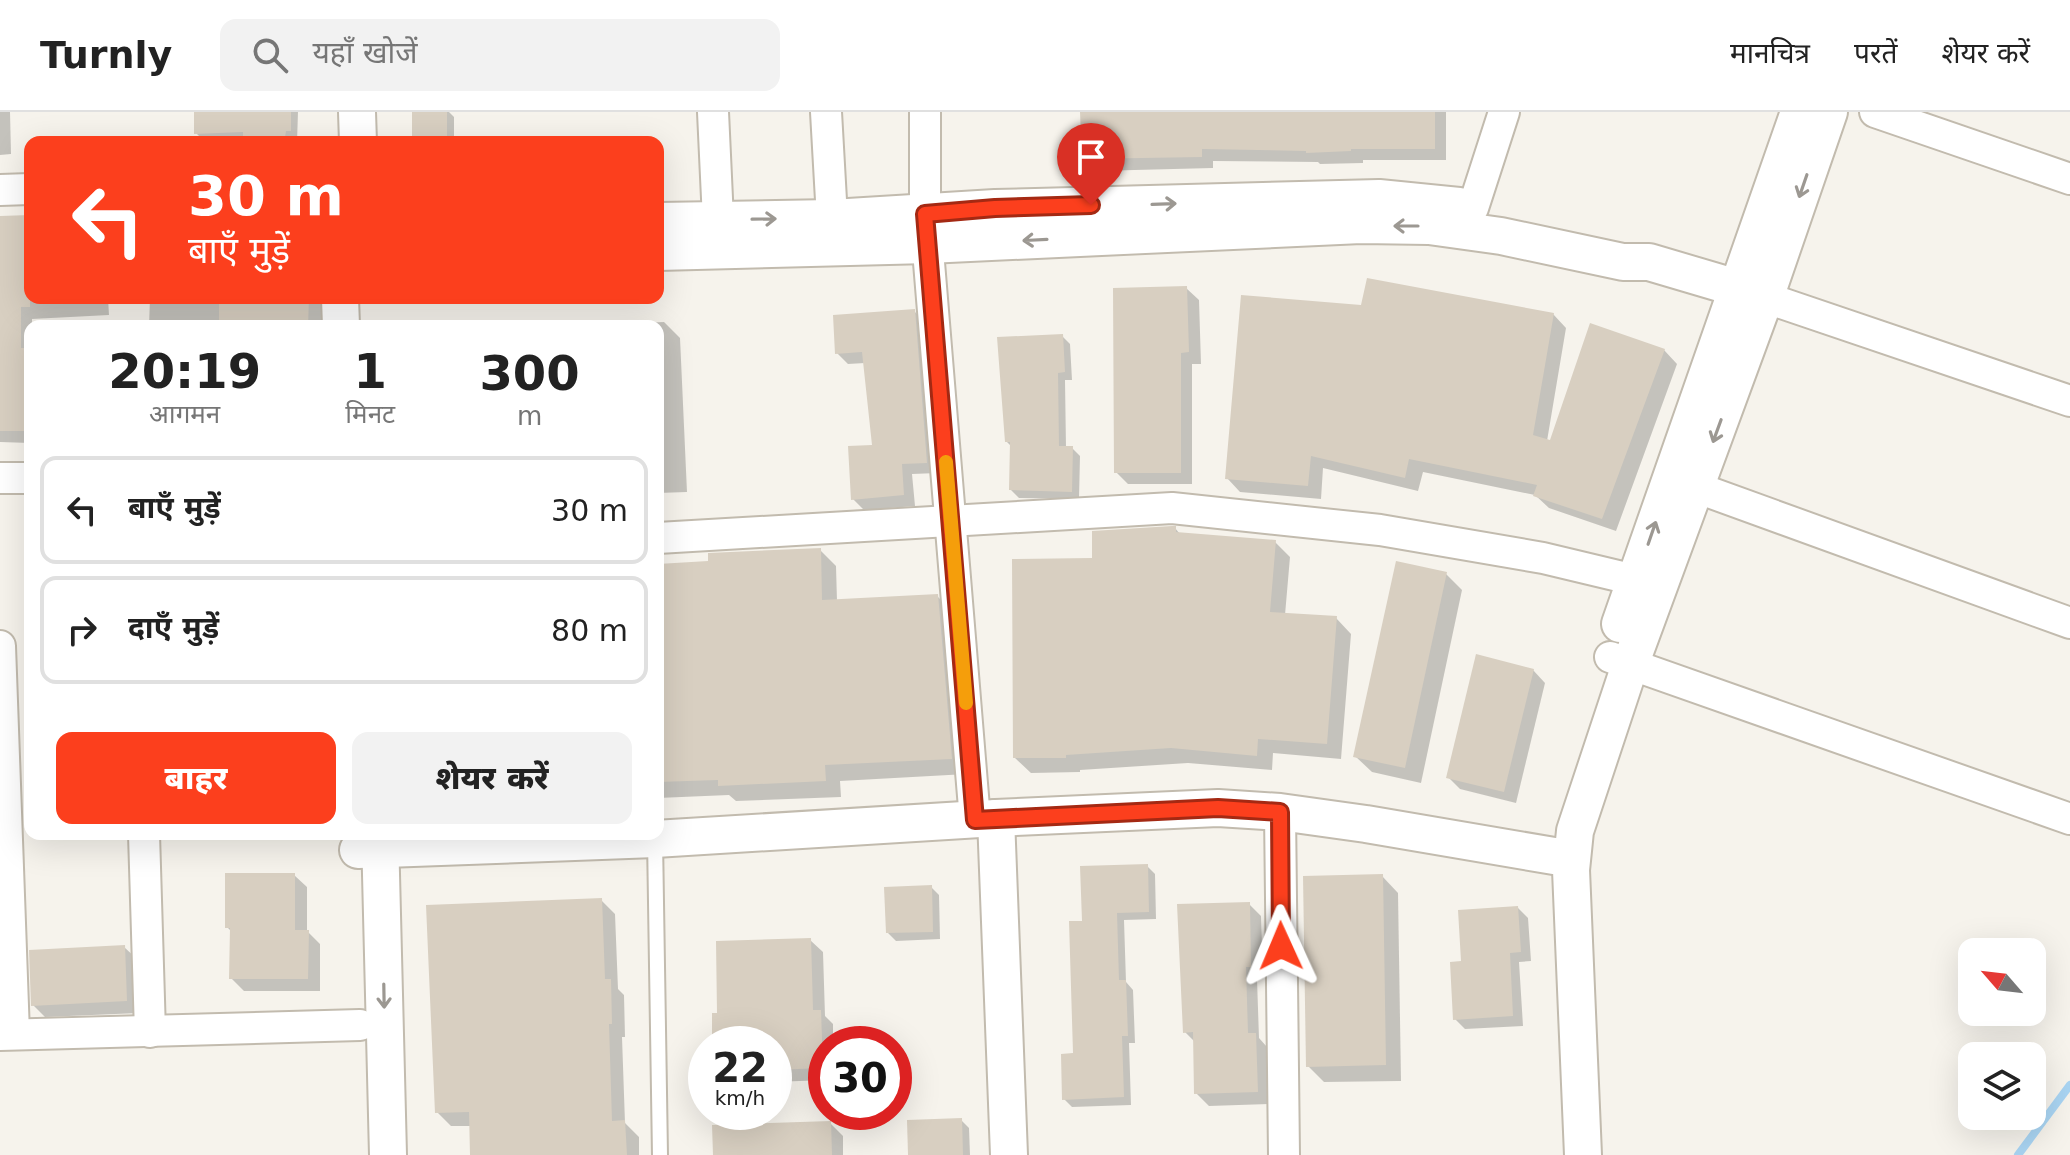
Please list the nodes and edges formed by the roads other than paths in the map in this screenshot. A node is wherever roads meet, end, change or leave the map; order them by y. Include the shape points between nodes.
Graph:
1 (335, 112) edge
2 (357, 112) edge
3 (713, 112) edge
4 (826, 112) edge
5 (925, 112) edge
6 (1504, 112) edge
7 (1799, 112) edge
8 (1829, 112) edge
9 (1875, 112) edge
10 (336, 136) edge
11 (358, 136) edge
12 (2070, 179) edge
13 (24, 189) edge
14 (0, 190) edge
15 (1473, 208) junction
16 (832, 218) junction
17 (718, 220) junction
18 (664, 221) edge
19 (927, 230) junction
20 (664, 252) edge
21 (1649, 262) junction
22 (1751, 293) junction
23 (2070, 401) edge
24 (0, 478) edge
25 (24, 478) edge
26 (1684, 483) junction
27 (951, 522) junction
28 (664, 538) edge
29 (1635, 580) junction
30 (2070, 623) edge
31 (0, 646) edge
32 (1620, 661) junction
33 (2, 748) edge
34 (1280, 812) junction
35 (986, 819) junction
36 (2070, 819) edge
37 (664, 838) edge
38 (144, 840) edge
39 (560, 840) edge
40 (655, 840) edge
41 (369, 842) edge
42 (1554, 856) junction
43 (360, 1025) junction
44 (150, 1032) junction
45 (7, 1034) edge
46 (363, 1155) edge
47 (388, 1155) edge
48 (660, 1155) edge
49 (1009, 1155) edge
50 (1284, 1155) edge
51 (1566, 1155) edge
52 (1583, 1155) edge

1 - 10 street
2 - 11 street
3 - 17 street
4 - 16 street
5 - 19 street
6 - 15 street
7 - 22 street
8 -> 22 street
9 - 12 street
13 - 14 street
19 -> 15 street via 995,208 1379,198
15 - 21 street via 1622,243
17 -> 16 street
16 - 19 street
17 - 18 street
19 - 20 street
21 -> 19 street via 1623,262 1429,226
19 - 27 street
21 - 22 street
22 - 23 street
22 - 26 street
24 - 25 street
29 -> 26 street
26 - 30 street
26 - 32 street
27 - 28 street
27 - 29 street via 1172,508 1380,530
27 - 35 street
29 - 32 street
31 - 33 street
32 - 36 street
32 - 42 street via 1556,830
32 - 52 street via 1572,850
33 - 45 street
34 - 35 street via 1218,808
34 - 42 street
34 - 50 street
35 - 37 street
35 - 49 street
38 - 44 street
39 - 41 street
40 - 48 lane
41 - 43 street
41 -> 47 street
42 - 51 street
43 - 44 street
43 - 46 street
44 - 45 street

